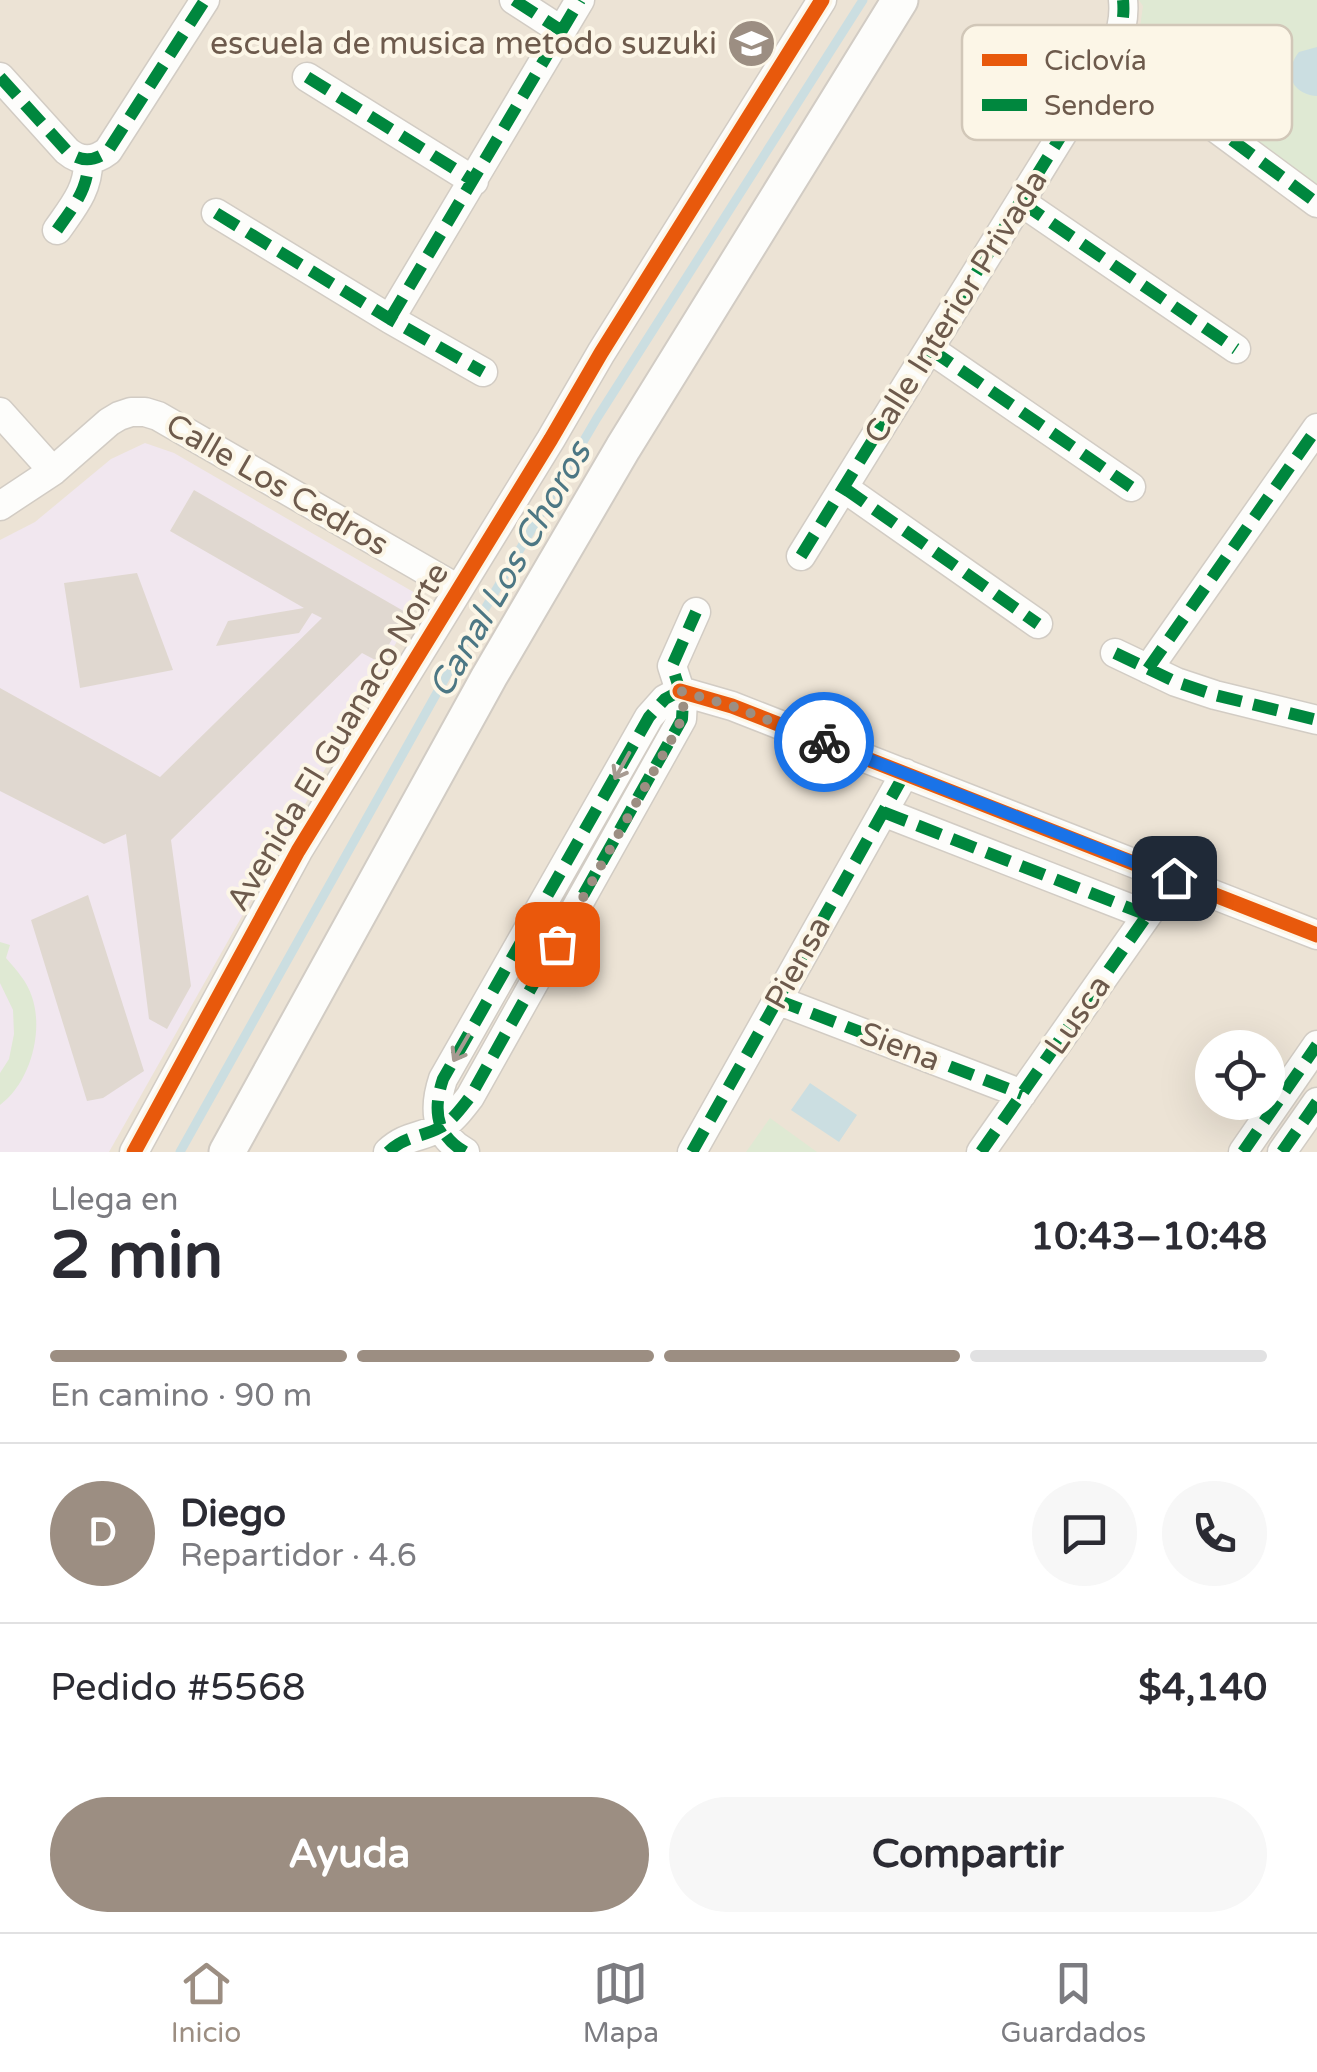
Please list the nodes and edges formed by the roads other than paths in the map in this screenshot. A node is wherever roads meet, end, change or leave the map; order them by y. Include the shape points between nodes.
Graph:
1 (205, 0) edge
2 (514, 0) edge
3 (580, 0) edge
4 (822, 0) edge
5 (900, 0) edge
6 (1123, 0) edge
7 (1121, 25) edge
8 (562, 31) junction
9 (0, 76) edge
10 (307, 77) dead end
11 (1059, 140) edge
12 (1232, 140) edge
13 (88, 160) junction
14 (474, 181) junction
15 (1021, 202) junction
16 (1317, 203) edge
17 (216, 213) dead end
18 (57, 230) dead end
19 (390, 319) junction
20 (930, 349) junction
21 (1236, 349) dead end
22 (483, 372) dead end
23 (0, 412) edge
24 (1317, 428) edge
25 (53, 471) junction
26 (1131, 486) dead end
27 (844, 488) junction
28 (5, 496) edge
29 (801, 556) dead end
30 (458, 588) junction
31 (696, 612) dead end
32 (1038, 624) dead end
33 (1116, 654) dead end
34 (1148, 669) junction
35 (680, 691) junction
36 (1317, 720) edge
37 (905, 774) junction
38 (883, 812) junction
39 (1174, 878) junction
40 (546, 900) junction
41 (575, 913) junction
42 (1147, 915) junction
43 (1317, 935) edge
44 (777, 1000) junction
45 (1317, 1045) edge
46 (1022, 1094) junction
47 (1317, 1102) edge
48 (440, 1128) junction
49 (134, 1152) edge
50 (227, 1152) edge
51 (388, 1152) edge
52 (465, 1152) edge
53 (692, 1152) edge
54 (981, 1152) edge
55 (1243, 1152) edge
56 (1282, 1152) edge

1 - 13 street via 108,150
2 - 8 street
3 - 8 street
4 - 30 street, Avenida El Guanaco Norte
5 - 50 street via 546,579
6 - 7 street, Calle Interior Privada
8 - 14 street
9 - 13 street via 66,150
10 - 14 street
11 - 15 street, Calle Interior Privada
12 - 16 street
13 - 18 street via 82,194
14 - 19 street
15 - 20 street, Calle Interior Privada
15 - 21 street
17 - 19 street
19 - 22 street
20 - 26 street
20 - 27 street, Calle Interior Privada
23 - 25 street
24 - 34 street
25 - 28 street, Calle Los Cedros
25 - 30 street, Calle Los Cedros via 109,422 144,412
27 - 29 street, Calle Interior Privada
27 - 32 street
30 - 49 street, Avenida El Guanaco Norte via 298,851
31 - 35 street via 673,660
33 - 34 street
34 - 36 street
35 - 37 street
35 -> 40 street via 649,717
35 - 41 street via 684,710 678,728
37 - 38 street, Piensa
37 - 39 street
38 - 42 street
38 - 44 street, Piensa
39 - 42 street, Lusca
39 - 43 street
40 - 41 street
40 -> 48 street via 444,1079 436,1105
41 - 48 street via 470,1096
42 - 46 street, Lusca
44 - 46 street, Siena
44 - 53 street, Piensa
45 - 55 street
46 - 54 street, Lusca
47 - 56 street
48 - 51 street
48 - 52 street

